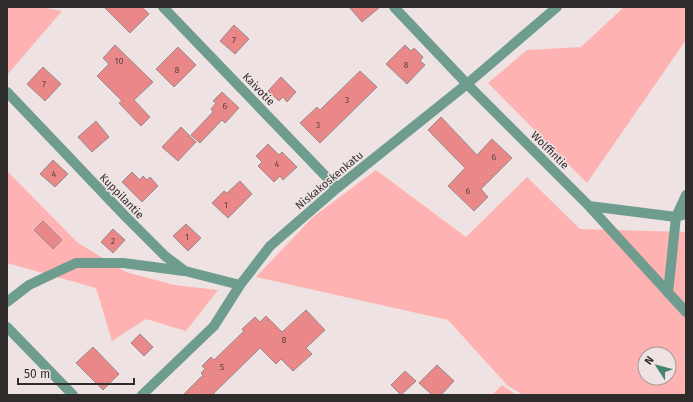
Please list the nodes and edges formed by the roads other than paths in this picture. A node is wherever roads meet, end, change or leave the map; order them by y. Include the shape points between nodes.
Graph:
1 (163, 7) edge
2 (394, 7) edge
3 (556, 7) edge
4 (467, 84) junction
5 (7, 92) edge
6 (337, 188) junction
7 (686, 195) edge
8 (589, 206) junction
9 (681, 216) edge
10 (185, 271) junction
11 (240, 285) junction
12 (668, 293) junction
13 (7, 302) edge
14 (686, 312) edge
15 (7, 327) edge
16 (72, 395) edge
17 (142, 395) edge

1 - 6 street, Kaivotie
2 - 4 street, Wolffintie
3 - 4 street, Niskakoskenkatu
4 - 6 street, Niskakoskenkatu
4 - 8 street, Wolffintie
5 - 10 street, Kuppilantie via 126,217 165,256
6 - 11 street, Niskakoskenkatu via 270,246
7 - 9 street
8 - 9 street
8 - 12 street, Wolffintie
9 - 12 street
10 - 11 street, Kuppilantie
10 - 13 street via 123,263 76,263 29,285
11 - 17 street, Niskakoskenkatu via 214,326
12 - 14 street, Wolffintie
15 - 16 street

